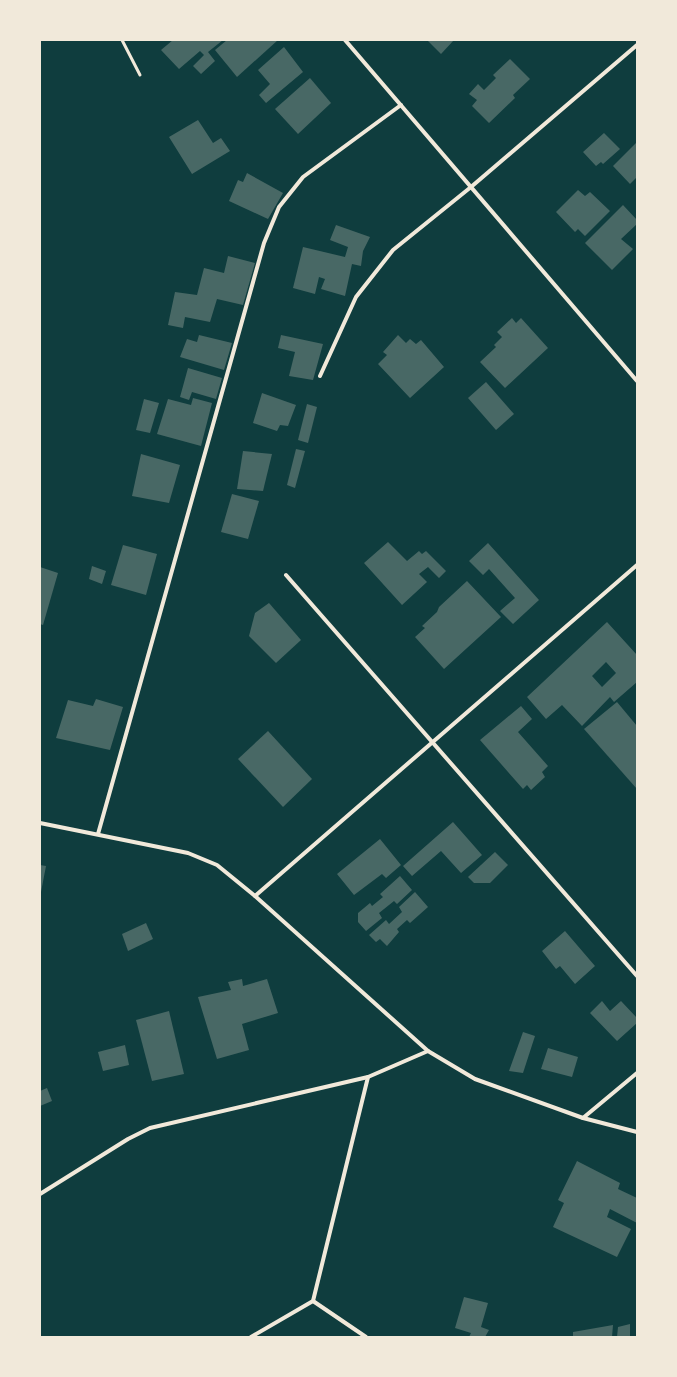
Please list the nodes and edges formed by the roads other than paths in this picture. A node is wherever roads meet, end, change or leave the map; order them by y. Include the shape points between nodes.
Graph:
1 (122, 40) edge
2 (345, 40) edge
3 (637, 46) edge
4 (140, 75) dead end
5 (401, 105) junction
6 (471, 187) junction
7 (320, 376) dead end
8 (637, 381) edge
9 (637, 565) edge
10 (286, 575) dead end
11 (432, 742) junction
12 (40, 822) edge
13 (98, 834) junction
14 (255, 896) junction
15 (637, 976) edge
16 (428, 1051) junction
17 (637, 1072) edge
18 (368, 1077) junction
19 (583, 1118) junction
20 (637, 1132) edge
21 (40, 1194) edge
22 (313, 1301) junction
23 (251, 1337) edge
24 (366, 1337) edge

1 - 4 lane
2 - 5 street
3 - 6 street
5 - 6 street
5 - 13 street via 303,177 279,207 264,243
6 - 7 street via 393,250 356,297
6 - 8 street
9 - 11 street
10 - 11 street
11 - 14 street
11 - 15 street
12 - 13 street
13 - 14 street via 196,856 217,865
14 - 16 street
16 - 18 street
16 - 19 street via 475,1079
17 - 19 street
18 - 21 street via 150,1128
18 - 22 street
19 - 20 street
22 - 23 street
22 - 24 street

